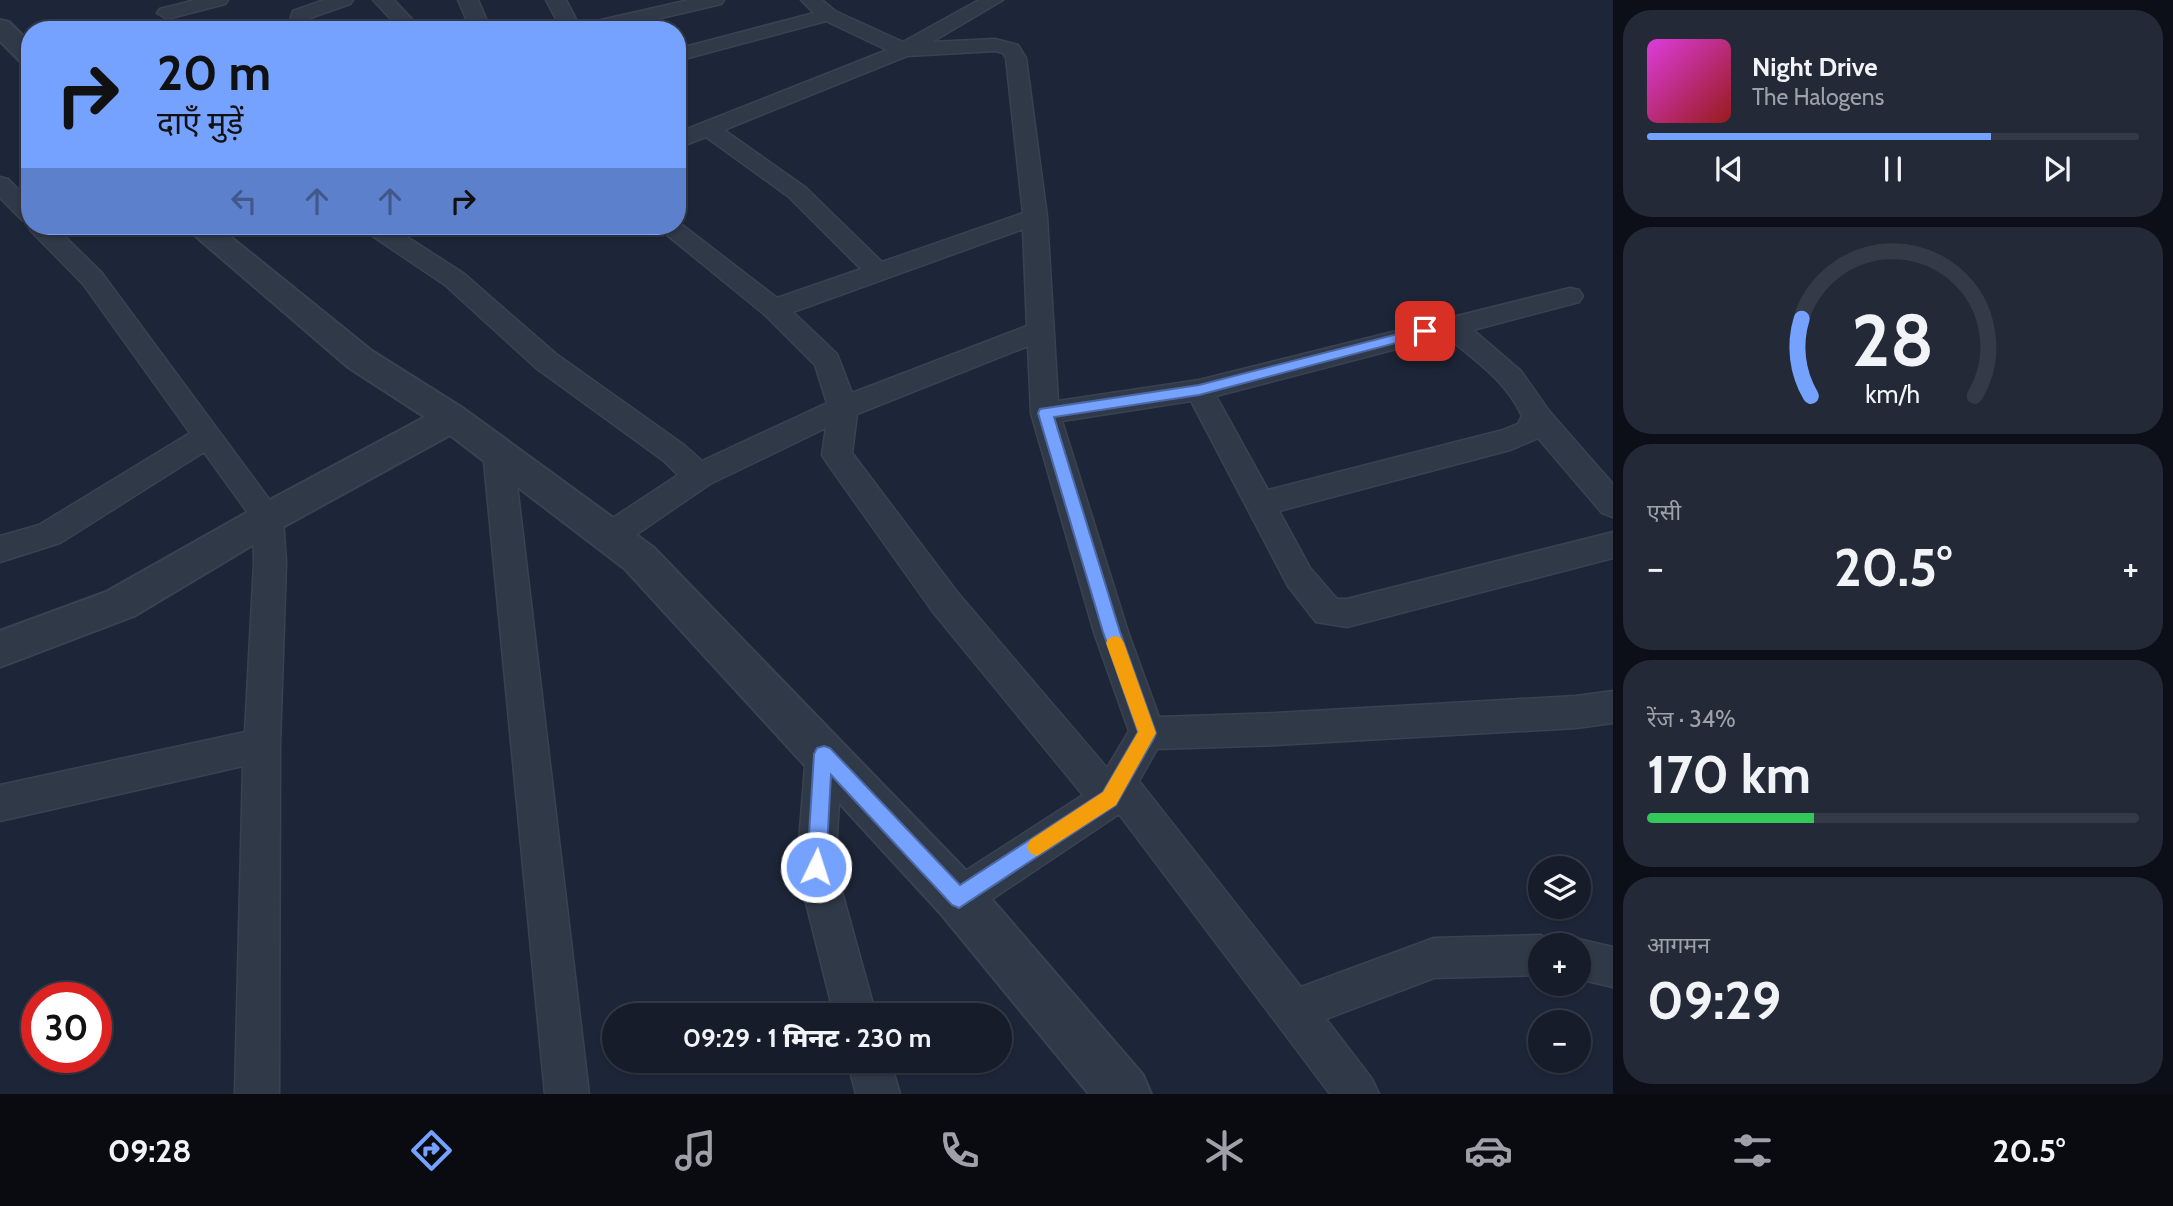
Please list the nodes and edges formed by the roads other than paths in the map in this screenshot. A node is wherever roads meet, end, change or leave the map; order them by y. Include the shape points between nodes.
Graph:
1 (218, 0) edge
2 (343, 0) edge
3 (383, 0) edge
4 (468, 0) edge
5 (556, 0) edge
6 (714, 0) edge
7 (962, 0) edge
8 (989, 3) edge
9 (161, 6) edge
10 (648, 7) edge
11 (820, 7) edge
12 (174, 21) edge
13 (301, 21) edge
14 (403, 21) edge
15 (477, 21) edge
16 (567, 21) edge
17 (608, 21) edge
18 (0, 27) edge
19 (21, 48) edge
20 (904, 50) junction
21 (686, 52) edge
22 (709, 129) junction
23 (686, 138) edge
24 (0, 184) edge
25 (21, 206) edge
26 (1035, 217) junction
27 (49, 235) edge
28 (210, 235) edge
29 (388, 235) edge
30 (679, 235) edge
31 (877, 272) junction
32 (1570, 296) dead end
33 (774, 309) junction
34 (1450, 325) junction
35 (1041, 331) junction
36 (1199, 390) junction
37 (843, 408) junction
38 (1045, 413) junction
39 (1537, 416) junction
40 (452, 418) junction
41 (207, 436) junction
42 (498, 451) junction
43 (699, 476) junction
44 (1260, 504) junction
45 (1613, 505) edge
46 (268, 518) junction
47 (610, 536) junction
48 (1613, 545) edge
49 (0, 549) edge
50 (0, 649) edge
51 (1613, 707) edge
52 (1147, 733) junction
53 (262, 745) junction
54 (824, 754) junction
55 (1114, 791) junction
56 (0, 803) edge
57 (959, 898) junction
58 (1528, 955) edge
59 (1591, 962) edge
60 (1613, 967) edge
61 (852, 1003) edge
62 (1293, 1011) junction
63 (871, 1073) edge
64 (257, 1094) edge
65 (567, 1094) edge
66 (877, 1094) edge
67 (1124, 1094) edge
68 (1357, 1094) edge

1 - 9 street
2 - 13 street via 300,15
3 - 14 street
4 - 15 street
5 - 16 street
6 - 10 street
7 - 8 street
8 - 20 street
9 - 12 street
10 - 17 street
11 - 20 street
11 - 21 street
18 - 19 street
20 - 22 street
20 - 26 street via 1011,49 1016,58
22 - 23 street
22 - 31 street via 797,192
24 - 25 street
26 - 31 street
26 - 35 street
27 - 41 street via 92,278
28 - 40 street via 359,359
29 - 43 street via 454,279 546,361
30 - 33 street
31 - 33 street
32 - 34 street
33 - 37 street via 827,361
34 - 36 street
34 - 39 street via 1521,387
35 - 37 street
35 - 38 street
36 - 38 street
36 - 44 street
37 - 43 street
37 - 55 street via 837,455 945,602
38 - 52 street via 1111,632
39 - 44 street via 1528,431 1510,439
39 - 45 street
40 - 42 street
40 - 46 street
41 - 46 street
41 - 49 street via 49,534
42 - 47 street
42 - 65 street
43 - 47 street
44 - 48 street via 1299,577 1328,612 1347,613
46 - 50 street via 120,604
46 - 53 street
47 - 54 street via 639,558
51 - 52 street
52 - 55 street
53 - 56 street
53 - 64 street
54 - 57 street
54 - 61 street via 816,867
55 - 57 street
55 - 62 street
57 - 67 street
58 - 62 street via 1434,958
59 - 60 street
62 - 68 street
63 - 66 street

